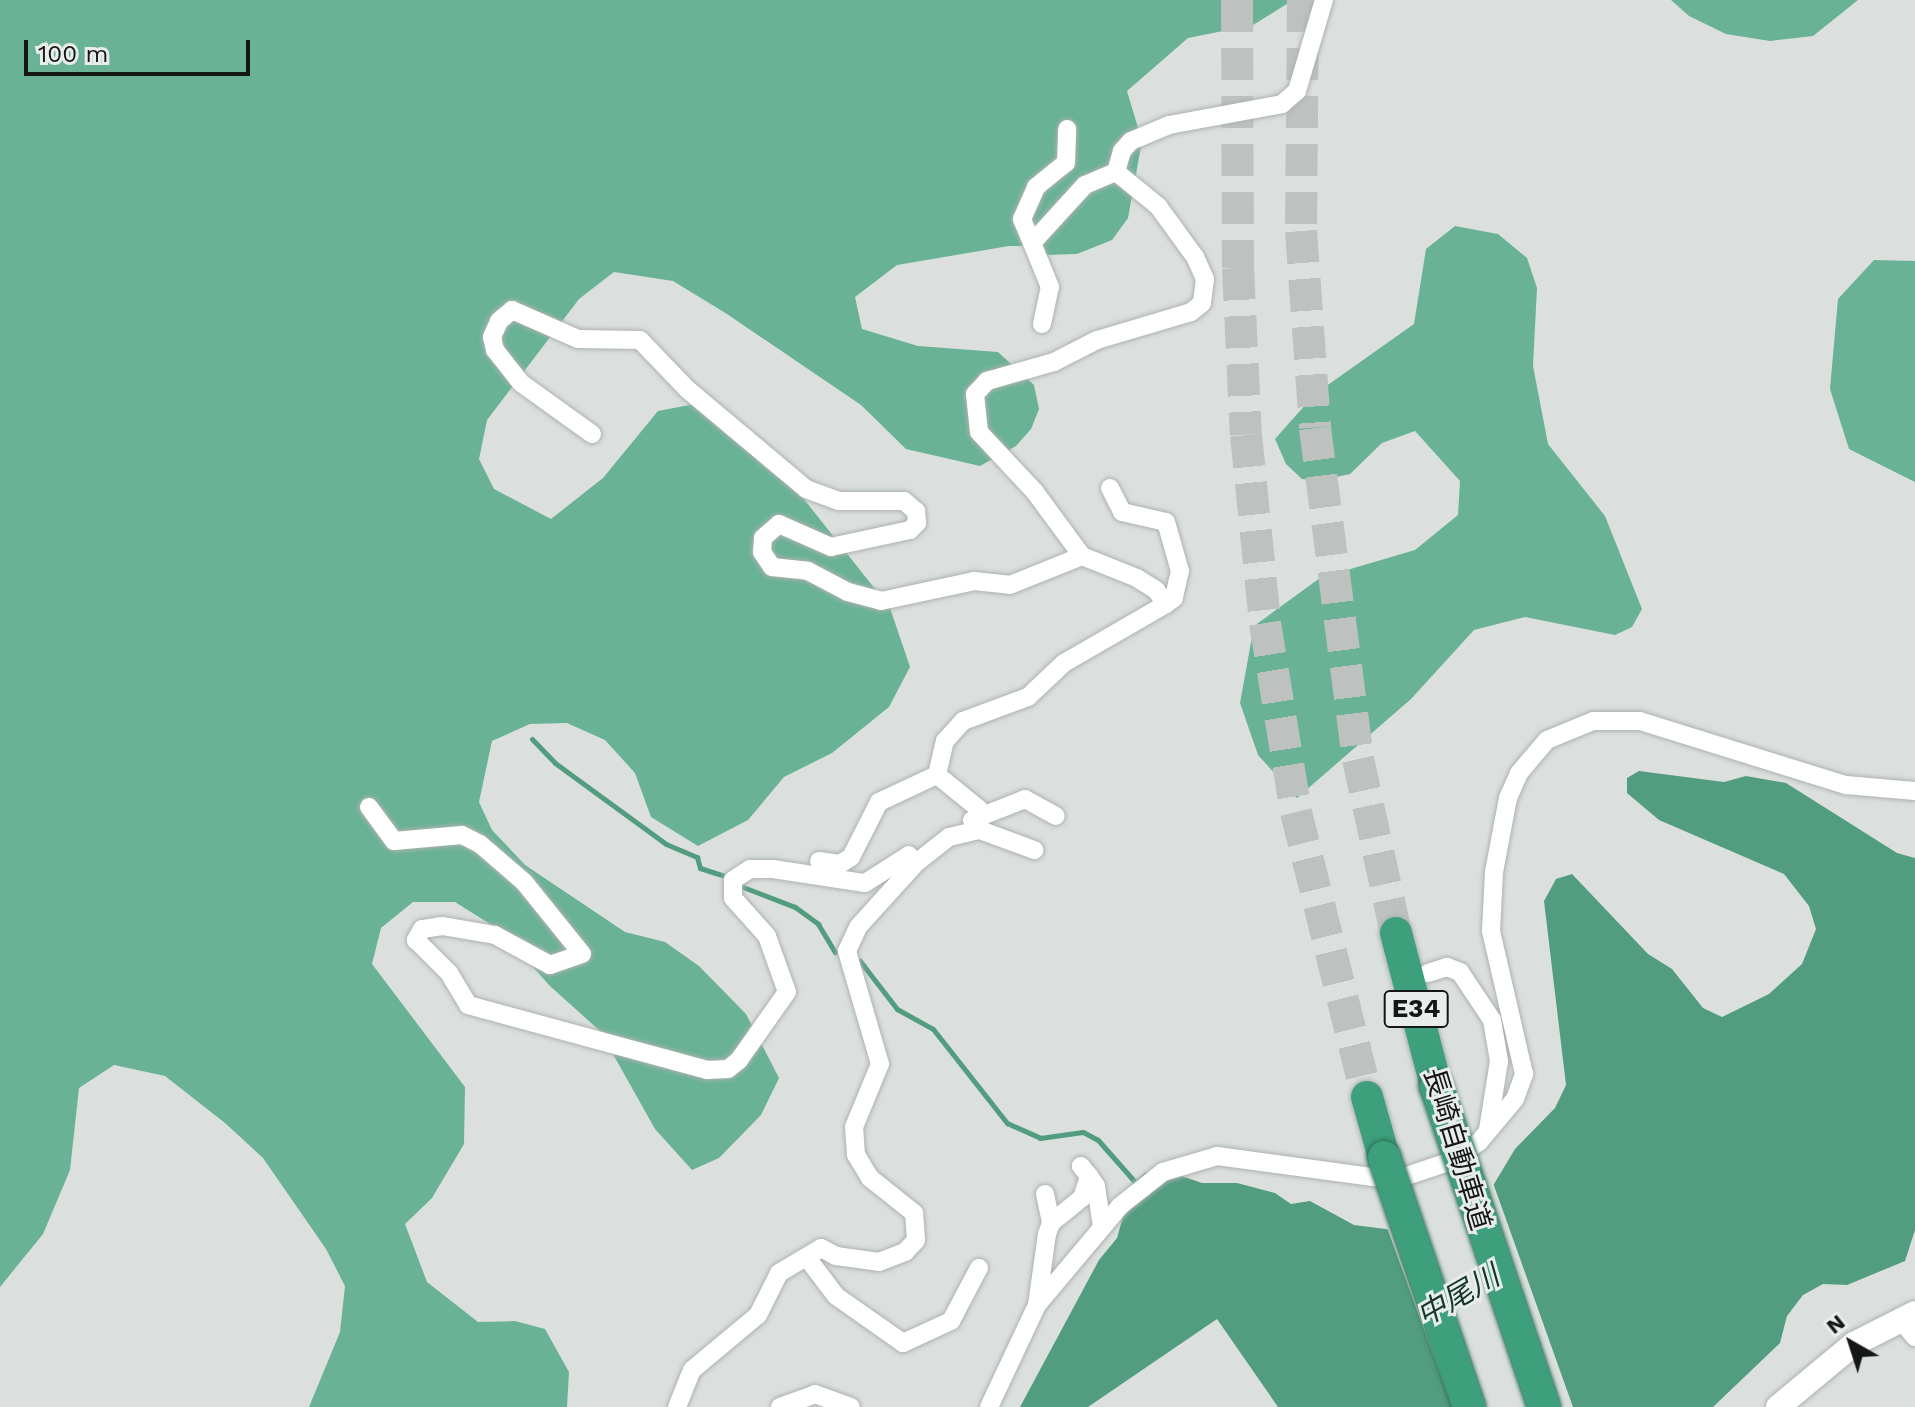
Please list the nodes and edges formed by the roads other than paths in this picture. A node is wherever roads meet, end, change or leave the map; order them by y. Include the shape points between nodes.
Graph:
1 (1324, 0) edge
2 (1067, 129) dead end
3 (1116, 172) junction
4 (1032, 243) junction
5 (1042, 324) dead end
6 (592, 434) dead end
7 (1110, 488) dead end
8 (1082, 556) junction
9 (1166, 604) junction
10 (937, 775) junction
11 (1915, 791) edge
12 (369, 807) dead end
13 (1056, 816) dead end
14 (980, 823) junction
15 (1034, 850) dead end
16 (819, 861) dead end
17 (1396, 933) tunnel mouth
18 (1428, 973) dead end
19 (1367, 1097) tunnel mouth
20 (1488, 1130) junction
21 (1045, 1194) dead end
22 (1051, 1223) junction
23 (1102, 1227) junction
24 (808, 1259) junction
25 (979, 1268) dead end
26 (1037, 1305) junction
27 (1910, 1323) edge
28 (677, 1407) edge
29 (780, 1407) edge
30 (851, 1407) edge
31 (989, 1407) edge
32 (1469, 1407) edge
33 (1544, 1407) edge
34 (1778, 1407) edge

1 - 3 street via 1297,91 1282,104 1169,125 1131,141
2 - 4 street via 1066,163 1036,187 1022,219
3 - 4 street via 1085,185
3 - 8 street via 1158,206 1188,246 1205,279 1202,303 1191,312 1097,340 1036,369 987,381 975,394 985,440 1035,492
4 - 5 street via 1050,287
6 - 8 street via 521,383 495,350 492,337 512,310 578,339 640,340 687,389 806,489 839,501 904,501 916,511 917,523 910,530 831,547 779,524 763,538 762,552 772,567 808,571 848,592 881,601 974,581 1010,585
7 - 9 street via 1122,512 1166,522 1180,571 1174,598
8 - 9 street via 1137,578
9 - 10 street via 1064,663 1028,697 963,721 945,741
10 - 14 street
10 - 16 street via 879,802 851,857 840,864
11 - 20 street via 1846,785 1640,721 1593,721 1547,740 1519,773 1501,825 1491,931 1524,1074 1515,1099
12 - 14 street via 394,841 462,835 480,844 524,882 582,954 550,965 495,935 442,926 422,929 416,940 449,973 468,1005 707,1070 728,1069 739,1060 787,992 767,936 733,898 733,880 750,869 773,869 865,883 877,880 944,829
13 - 14 street via 1025,799
14 - 15 street
14 - 24 street via 949,837 916,863 858,927 847,951 847,967 880,1064 854,1127 856,1155 870,1178 914,1213 916,1240 905,1252 879,1262 836,1256 821,1248
17 - 33 highway, 長崎自動車道 / E34, bridge via 1436,1086
18 - 20 street via 1447,967 1460,972 1492,1020 1499,1061
19 - 32 highway, bridge
20 - 23 street via 1454,1160 1395,1180 1263,1159 1217,1156 1187,1162 1138,1188
21 - 22 street
22 - 23 street via 1082,1198 1085,1171 1096,1186
22 - 26 street
23 - 26 street
24 - 25 street via 836,1296 903,1343 951,1321
24 - 28 street via 779,1273 758,1315 692,1370
26 - 31 street
27 - 34 street via 1854,1344
29 - 30 street via 815,1394

